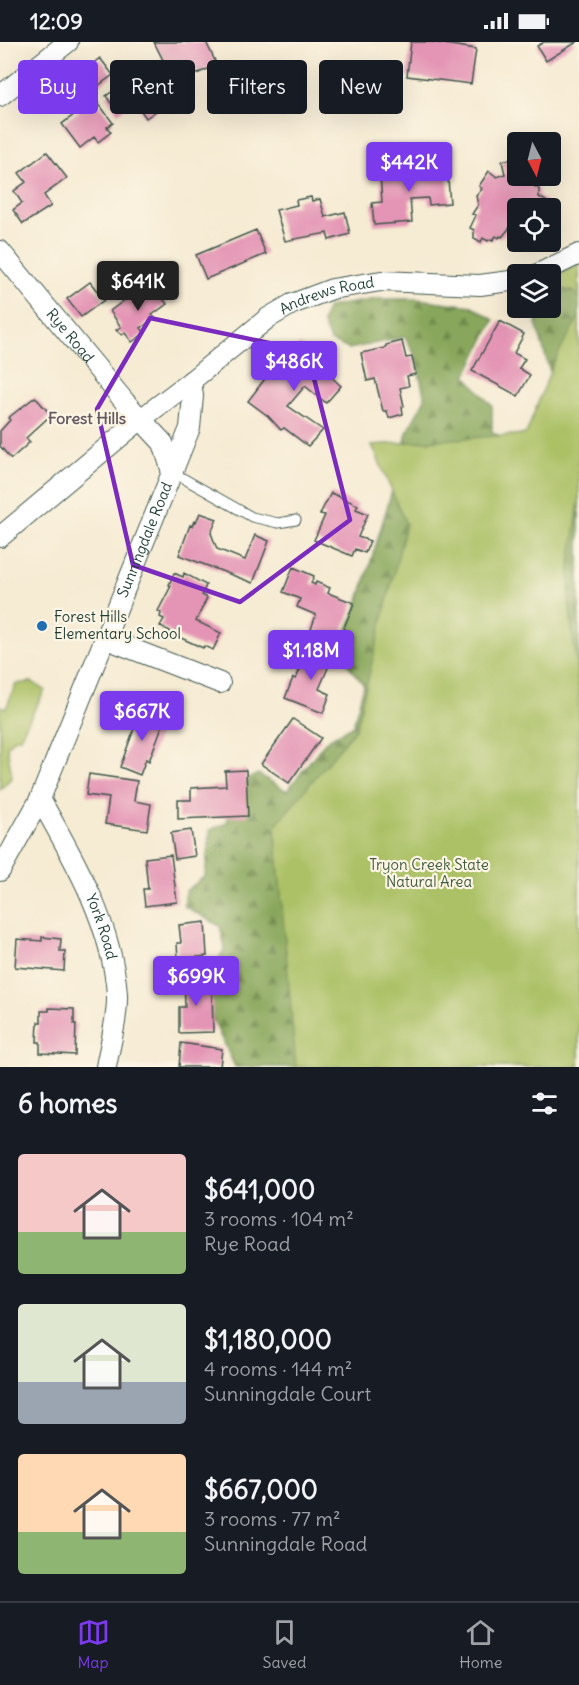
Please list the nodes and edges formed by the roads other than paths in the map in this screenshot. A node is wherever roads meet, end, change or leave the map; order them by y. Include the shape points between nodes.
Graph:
1 (68, 42) edge
2 (0, 96) edge
3 (0, 251) edge
4 (579, 254) edge
5 (558, 264) edge
6 (507, 281) edge
7 (191, 381) junction
8 (141, 419) junction
9 (172, 472) junction
10 (296, 520) dead end
11 (0, 537) edge
12 (104, 638) junction
13 (220, 683) dead end
14 (40, 799) junction
15 (0, 872) edge
16 (106, 1067) edge

1 - 2 street
3 - 8 street, Rye Road
4 - 5 street
6 - 7 street, Andrews Road via 480,285 381,281 304,298 268,318
7 - 8 street, Andrews Road
7 - 9 street, Sunningdale Road via 190,428
8 - 9 street, Sunningdale Road via 163,443
8 - 11 street, Andrews Road
9 - 10 lane via 252,517 278,523
9 - 12 street, Sunningdale Road
12 - 13 street
12 - 14 street, Sunningdale Road
14 - 15 street, Sunningdale Road
14 - 16 street, York Road via 98,913 113,963 117,996

